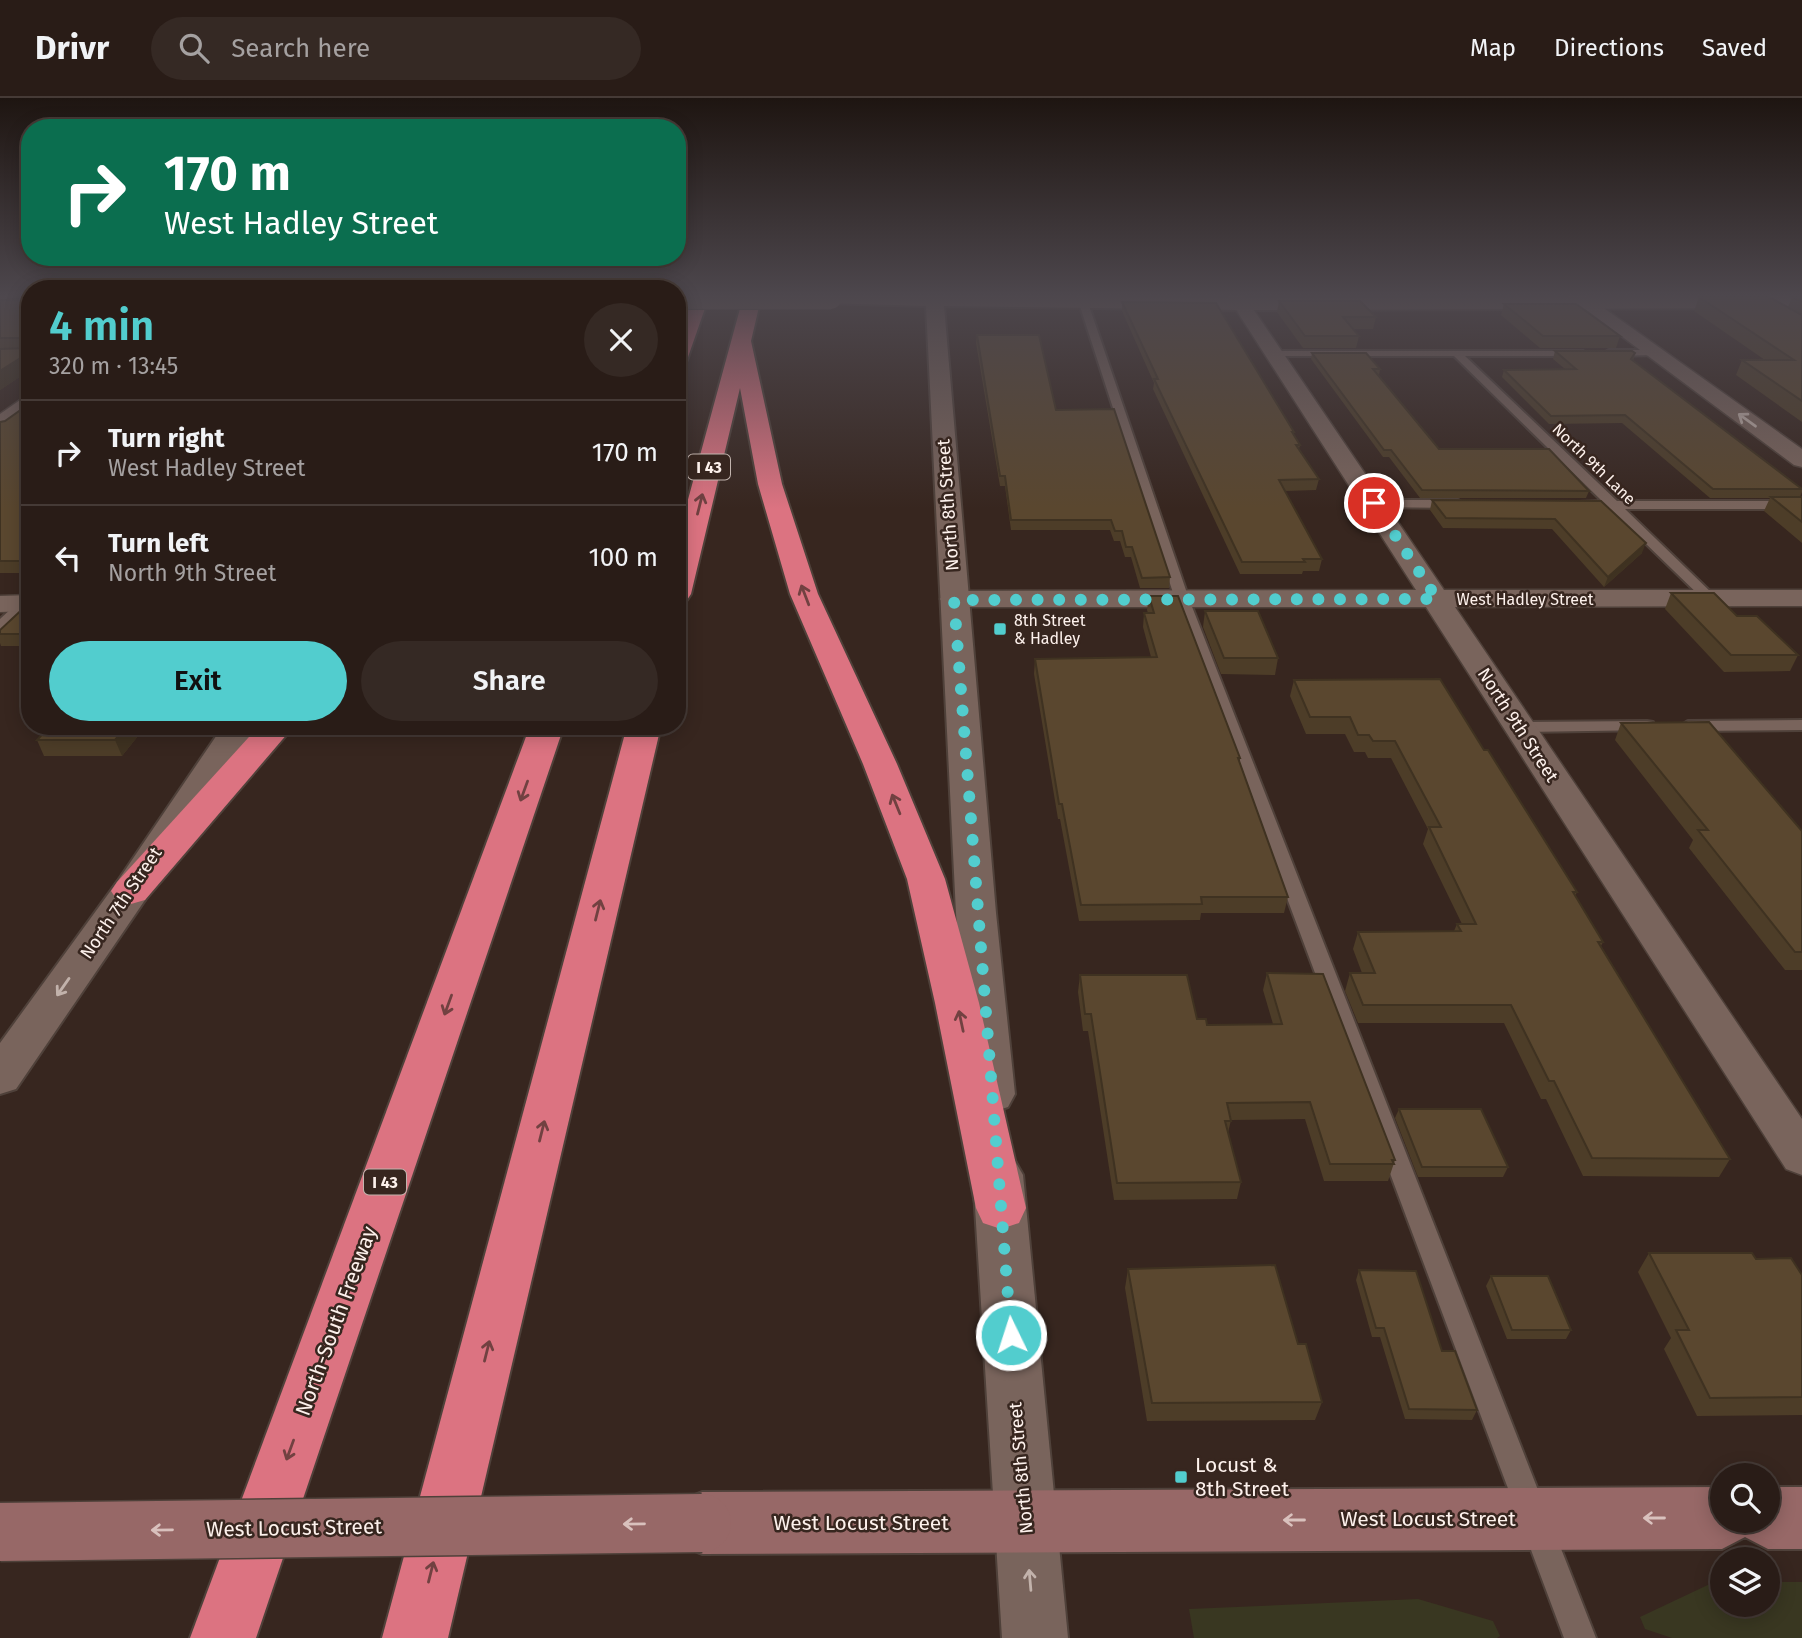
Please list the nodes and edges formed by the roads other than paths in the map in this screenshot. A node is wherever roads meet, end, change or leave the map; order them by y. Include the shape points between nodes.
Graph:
1 (734, 366) edge
2 (746, 366) edge
3 (939, 366) edge
4 (1104, 366) edge
5 (1283, 366) edge
6 (1469, 366) edge
7 (1673, 366) edge
8 (21, 409) edge
9 (0, 424) edge
10 (1802, 460) edge
11 (1374, 503) junction
12 (1475, 504) edge
13 (1572, 505) edge
14 (1614, 505) junction
15 (1802, 505) edge
16 (686, 558) edge
17 (1710, 598) junction
18 (1802, 598) edge
19 (1182, 599) junction
20 (1437, 599) junction
21 (954, 600) junction
22 (21, 602) edge
23 (0, 627) edge
24 (1802, 725) edge
25 (1519, 727) junction
26 (234, 735) edge
27 (269, 735) edge
28 (544, 735) edge
29 (642, 735) edge
30 (131, 891) junction
31 (0, 1077) edge
32 (1802, 1156) edge
33 (1001, 1208) junction
34 (1533, 1518) junction
35 (1710, 1518) edge
36 (1780, 1518) edge
37 (1802, 1518) edge
38 (1026, 1522) junction
39 (0, 1532) edge
40 (223, 1638) edge
41 (415, 1638) edge
42 (1035, 1638) edge
43 (1580, 1638) edge

16 -> 1 highway, I 43
33 -> 2 highway via 926,879 804,594 770,484
3 - 21 street, North 8th Street
4 - 19 lane
5 - 11 street, North 9th Street
6 - 14 lane, North 9th Lane
10 -> 7 street
8 - 9 street
11 - 12 lane
11 - 20 street, North 9th Street
13 - 14 lane
14 - 15 lane
14 - 17 lane, North 9th Lane
17 - 18 street, West Hadley Street
17 - 20 street, West Hadley Street
19 - 20 street, West Hadley Street
19 - 21 street, West Hadley Street
19 - 34 lane
20 - 25 street, North 9th Street
21 - 33 street, North 8th Street
22 - 23 lane
24 - 25 lane
25 - 32 street, North 9th Street
26 - 30 street, North 7th Street
27 - 30 highway
28 -> 40 highway, North-South Freeway / I 43
41 -> 29 highway
30 -> 31 street, North 7th Street
33 - 38 street, North 8th Street
35 -> 34 main road, West Locust Street
34 -> 38 main road, West Locust Street
34 - 43 lane
36 - 37 main road
38 -> 39 main road, West Locust Street, bridge
42 -> 38 street, North 8th Street

